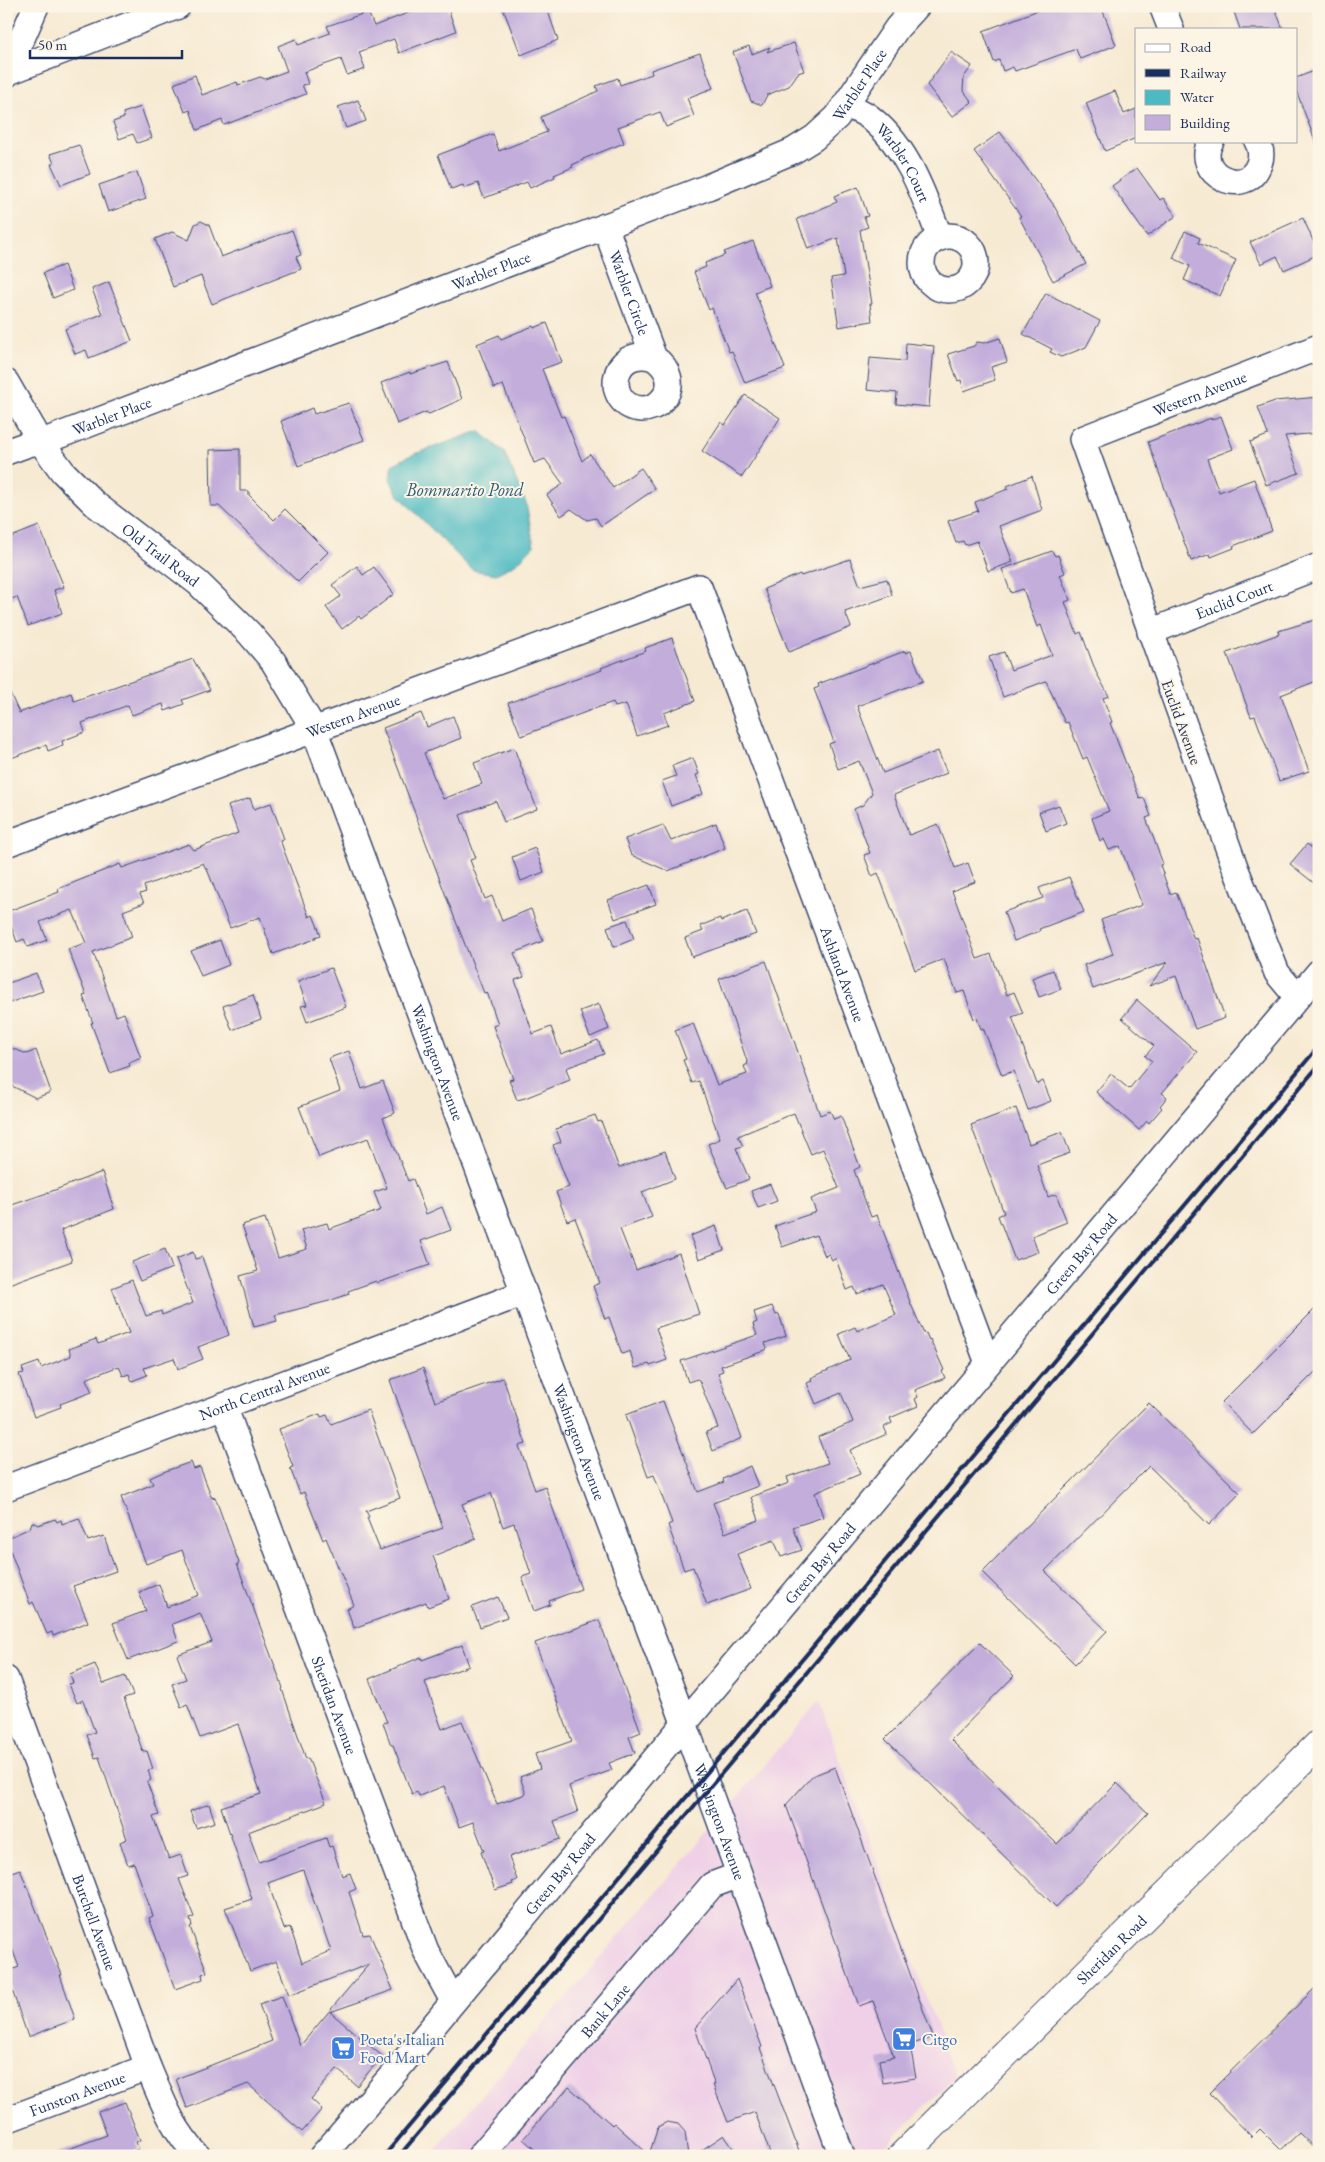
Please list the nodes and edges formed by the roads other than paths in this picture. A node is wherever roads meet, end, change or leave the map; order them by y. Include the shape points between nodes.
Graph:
1 (36, 6) edge
2 (178, 6) edge
3 (917, 6) edge
4 (1162, 6) edge
5 (1170, 28) edge
6 (7, 73) edge
7 (846, 105) junction
8 (1211, 142) edge
9 (1257, 142) edge
10 (605, 226) junction
11 (940, 238) dead end
12 (1319, 347) edge
13 (654, 358) dead end
14 (6, 382) edge
15 (1082, 439) joint
16 (40, 441) junction
17 (6, 452) edge
18 (1319, 566) edge
19 (699, 587) joint
20 (1150, 632) junction
21 (314, 729) junction
22 (6, 844) edge
23 (1319, 972) edge
24 (1297, 997) junction
25 (524, 1293) junction
26 (988, 1363) junction
27 (224, 1406) junction
28 (6, 1488) edge
29 (6, 1680) edge
30 (684, 1724) junction
31 (1319, 1744) edge
32 (739, 1876) junction
33 (453, 2001) junction
34 (148, 2067) junction
35 (6, 2120) edge
36 (198, 2156) edge
37 (322, 2156) edge
38 (480, 2156) edge
39 (842, 2156) edge
40 (902, 2156) edge

1 - 6 street
2 - 6 street
3 - 7 street, Warbler Place via 897,28
4 - 5 street
7 - 10 street, Warbler Place via 814,138 793,151
7 - 11 street, Warbler Court via 872,119 899,146
8 - 9 street via 1207,154 1212,170 1226,181 1235,182 1251,176 1257,169 1261,152
10 - 13 street, Warbler Circle
10 - 16 street, Warbler Place
12 - 15 street, Western Avenue
14 - 16 street, Old Trail Road
15 - 20 street, Euclid Avenue
16 - 17 street, Warbler Place
16 - 21 street, Old Trail Road via 95,504 198,583 249,633 273,662
18 - 20 street, Euclid Court
19 - 21 street, Western Avenue
19 - 26 street, Ashland Avenue
20 - 24 street, Euclid Avenue via 1277,973
21 - 22 street, Western Avenue
21 - 25 street, Washington Avenue
23 - 24 street, Green Bay Road
24 - 26 street, Green Bay Road
25 - 27 street, North Central Avenue
25 - 30 street, Washington Avenue
26 - 30 street, Green Bay Road
27 - 28 street, North Central Avenue
27 - 33 street, Sheridan Avenue via 426,1952
29 - 34 street, Burchell Avenue
30 - 32 street, Washington Avenue
30 - 33 street, Green Bay Road
31 - 40 main road, Sheridan Road
32 - 38 street, Bank Lane via 709,1888
32 - 39 street, Washington Avenue
33 - 37 street, Green Bay Road
34 - 35 street, Funston Avenue
34 - 36 street, Burchell Avenue via 171,2122

